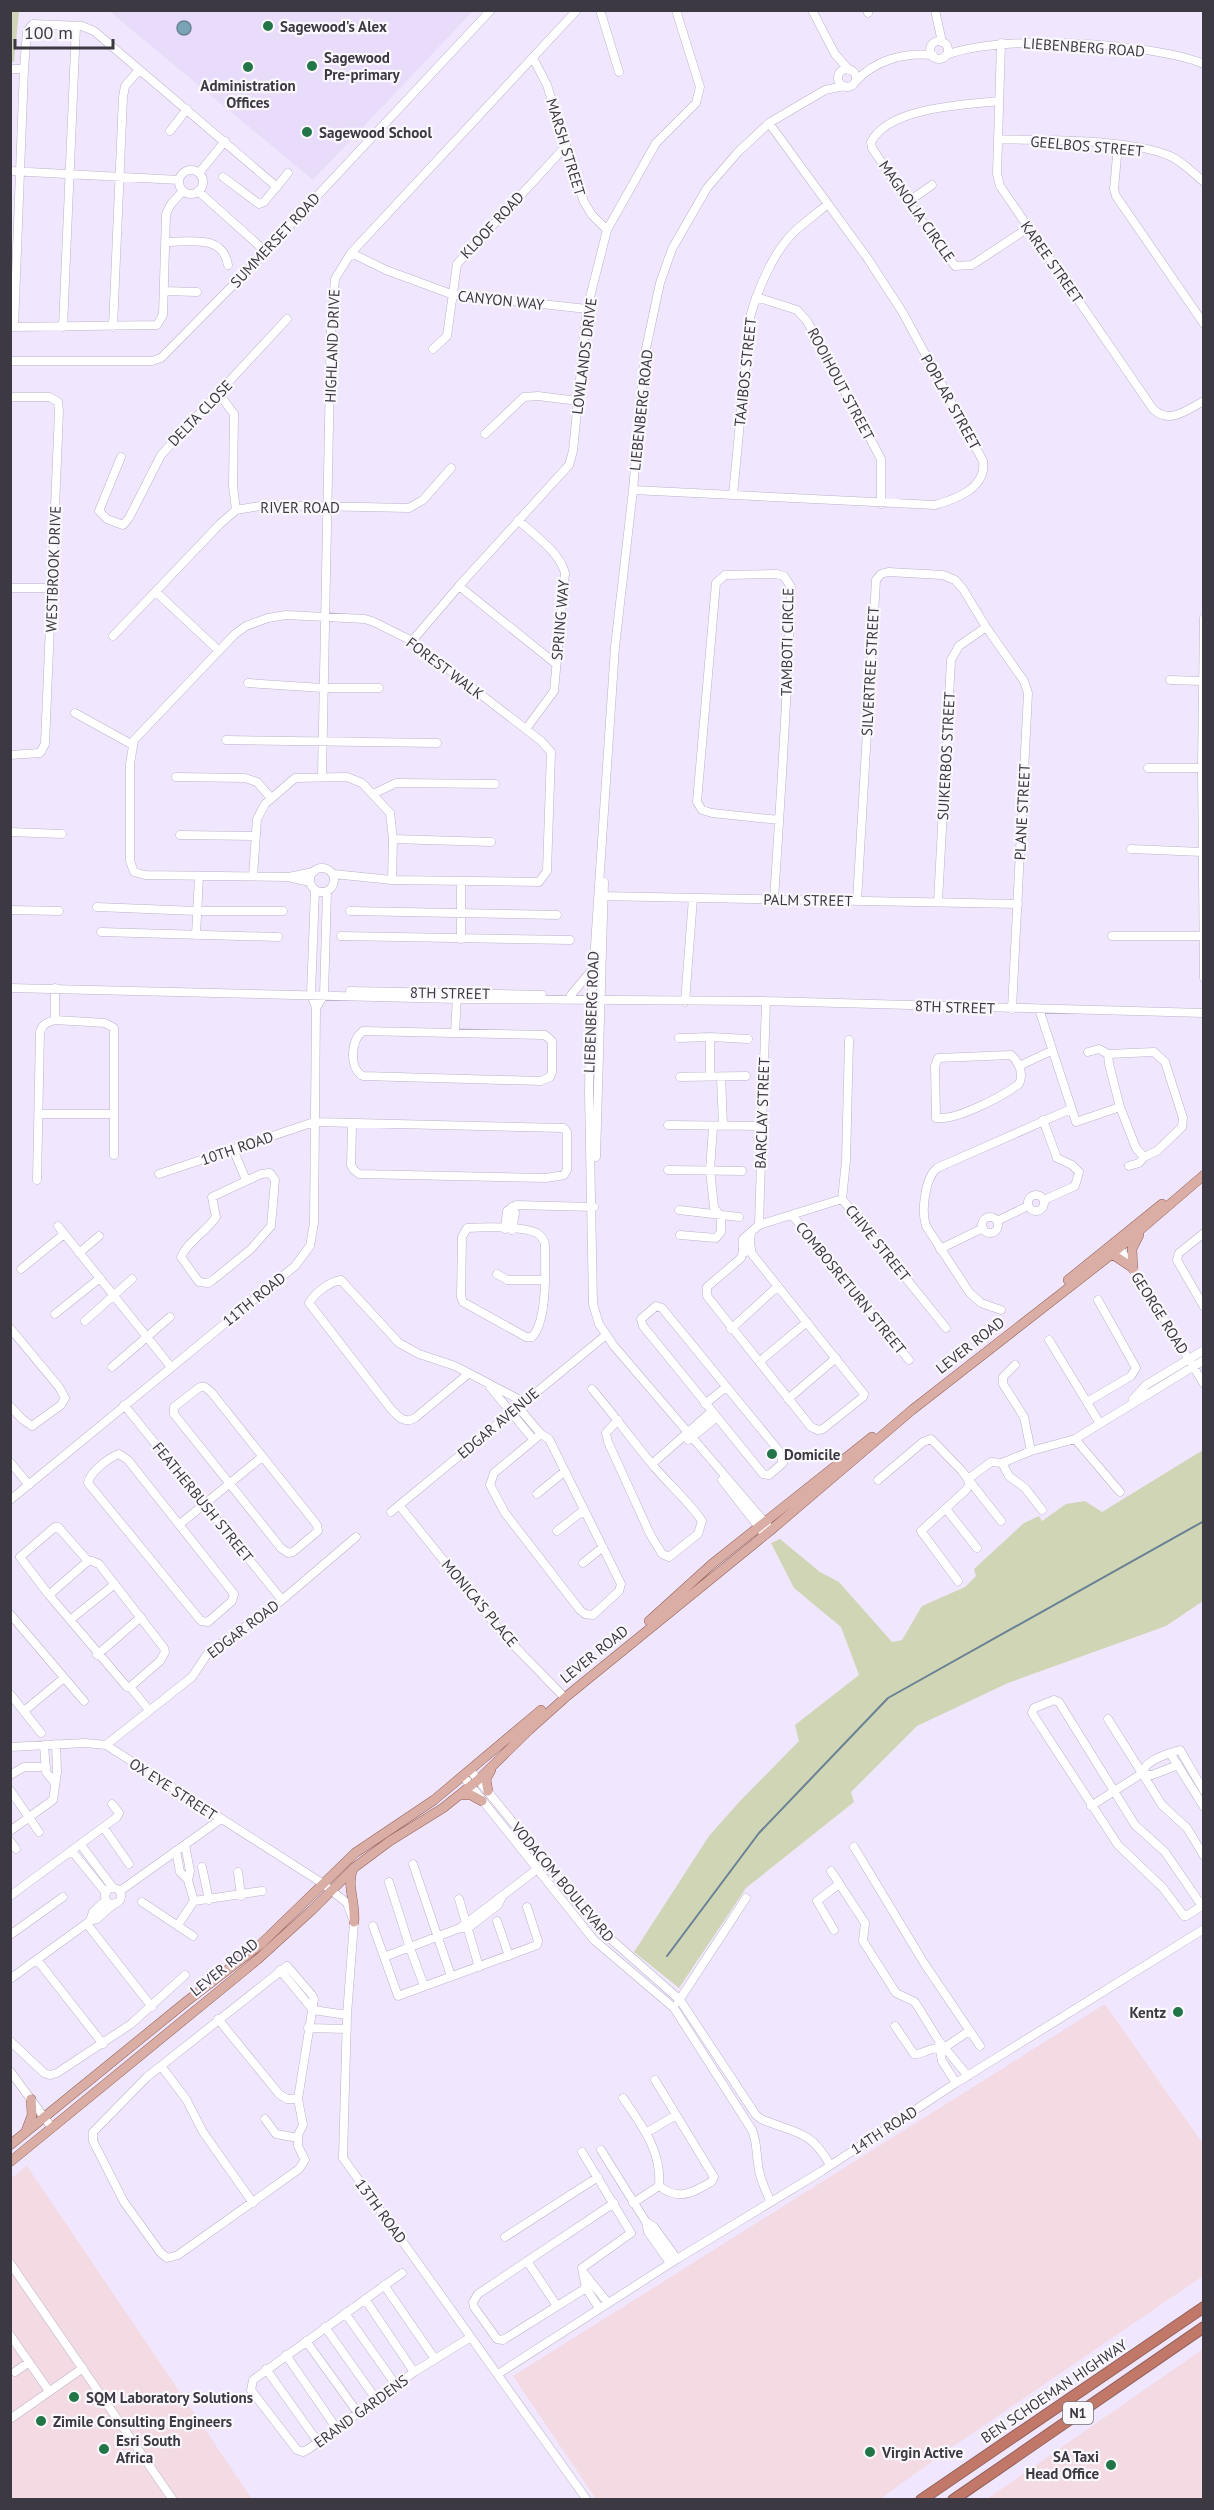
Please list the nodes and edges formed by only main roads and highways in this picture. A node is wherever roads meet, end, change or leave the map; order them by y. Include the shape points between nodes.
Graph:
1 (1203, 1168) edge
2 (1203, 1175) edge
3 (1144, 1227) junction
4 (1118, 1244) junction
5 (1112, 1254) junction
6 (765, 1529) junction
7 (564, 1697) junction
8 (493, 1766) junction
9 (488, 1791) road end
10 (460, 1795) junction
11 (482, 1801) road end
12 (355, 1867) junction
13 (354, 1922) road end
14 (31, 2099) road end
15 (25, 2133) junction
16 (10, 2145) edge
17 (10, 2162) edge
18 (1203, 2307) edge
19 (1203, 2327) edge
20 (921, 2499) edge
21 (953, 2499) edge

1 - 4 main road, LEVER ROAD
2 - 3 main road, LEVER ROAD
3 - 4 main road, LEVER ROAD
3 - 5 main road via 1133,1245 1133,1268
4 - 5 main road, LEVER ROAD
4 - 6 main road, LEVER ROAD via 815,1480
5 - 6 main road, LEVER ROAD
6 - 7 main road, LEVER ROAD via 712,1564
7 - 8 main road, LEVER ROAD
7 - 15 main road, LEVER ROAD via 549,1703 434,1800 355,1853 261,1944
8 - 9 main road via 486,1779
8 - 10 main road, LEVER ROAD
10 - 11 main road
10 - 12 main road, LEVER ROAD
12 - 13 main road via 350,1877
12 - 17 main road, LEVER ROAD via 257,1960
14 - 15 main road via 32,2115
15 - 16 main road, LEVER ROAD
18 - 20 highway, BEN SCHOEMAN HIGHWAY / N1
19 - 21 highway, N1

